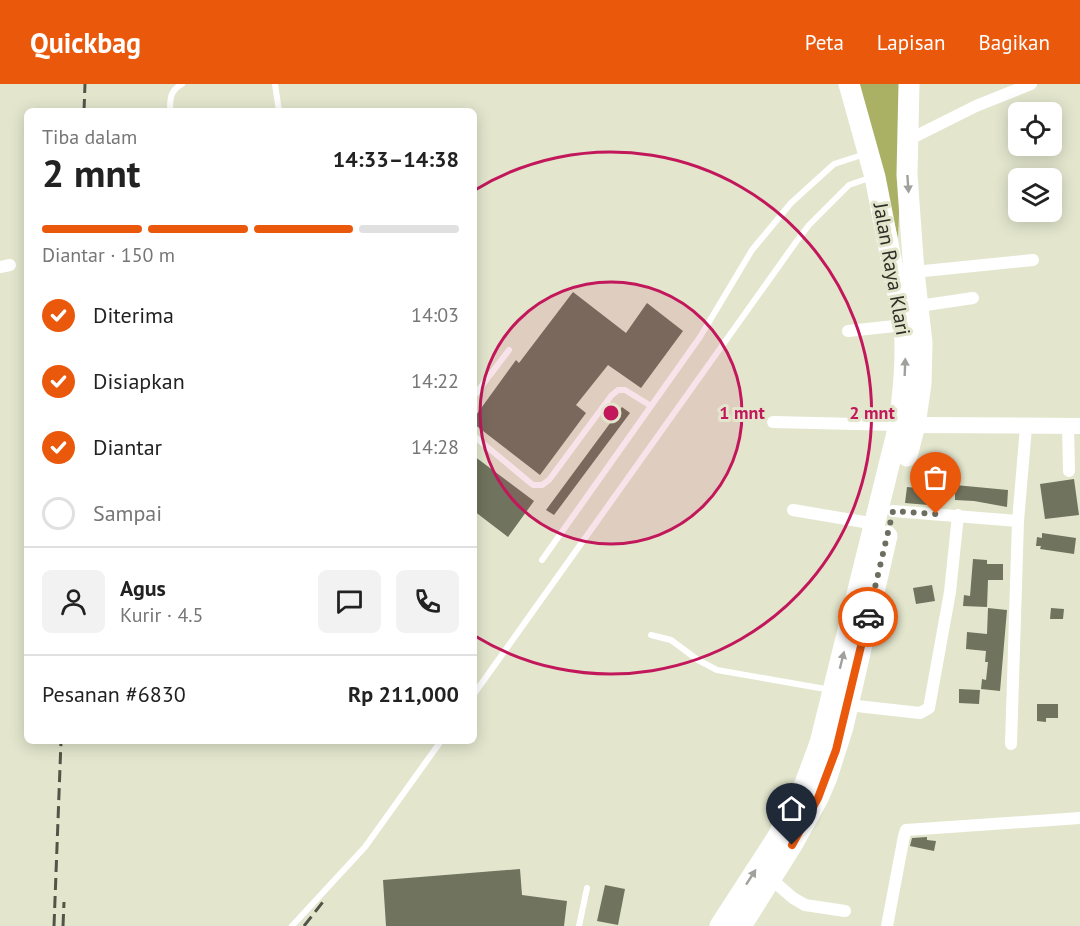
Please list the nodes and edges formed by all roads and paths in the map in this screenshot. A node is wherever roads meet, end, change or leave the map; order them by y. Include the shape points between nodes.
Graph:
1 (182, 84) edge
2 (275, 84) edge
3 (909, 84) edge
4 (1031, 84) edge
5 (851, 90) edge
6 (170, 108) edge
7 (279, 108) edge
8 (908, 140) junction
9 (868, 153) junction
10 (875, 177) junction
11 (1033, 260) dead end
12 (914, 272) junction
13 (973, 298) dead end
14 (919, 306) junction
15 (904, 325) junction
16 (848, 331) dead end
17 (509, 350) dead end
18 (477, 392) edge
19 (651, 406) junction
20 (773, 422) dead end
21 (907, 425) junction
22 (1074, 426) edge
23 (1026, 427) junction
24 (477, 438) edge
25 (1069, 471) dead end
26 (793, 510) dead end
27 (893, 511) junction
28 (958, 515) junction
29 (1018, 521) junction
30 (876, 524) junction
31 (542, 560) dead end
32 (651, 636) dead end
33 (477, 690) edge
34 (841, 698) junction
35 (439, 744) edge
36 (1011, 744) dead end
37 (1080, 818) edge
38 (771, 879) junction
39 (587, 888) dead end
40 (845, 911) dead end
41 (292, 926) edge
42 (579, 926) edge
43 (720, 926) edge
44 (741, 926) edge
45 (887, 926) edge

1 - 6 lane via 170,96
2 - 7 lane
3 - 8 highway, Jalan Raya Klari
4 - 8 street
5 - 9 highway, Jalan Raya Klari
8 -> 12 highway, Jalan Raya Klari
9 - 10 highway, Jalan Raya Klari
9 - 19 lane via 834,164 791,203 752,250 700,337
10 - 15 highway, Jalan Raya Klari
10 - 33 lane via 849,185 809,225
11 - 12 street
12 - 14 highway, Jalan Raya Klari
13 - 14 street
14 - 21 highway, Jalan Raya Klari via 921,384
15 - 16 street
21 -> 15 highway, Jalan Raya Klari
17 - 18 lane
19 - 24 lane via 625,390 618,390 542,485 534,485
19 - 31 lane
20 - 21 street
21 - 23 street
21 - 27 highway, Jalan Raya Klari
21 - 30 highway, Jalan Raya Klari
22 - 23 street
22 - 25 street
23 - 29 street
26 - 30 street
27 - 28 street
27 - 34 highway, Jalan Raya Klari
28 - 29 street
28 - 34 street via 950,592 929,708 920,713
29 - 36 street
34 -> 30 highway, Jalan Raya Klari
32 - 34 lane via 671,640 717,670
34 - 38 highway, Jalan Raya Klari via 836,750 818,798
43 -> 34 highway, Jalan Raya Klari via 777,838 803,789
35 - 41 lane via 365,847
37 - 45 street via 906,830
38 - 40 street via 805,905
38 - 44 highway, Jalan Raya Klari
39 - 42 lane

